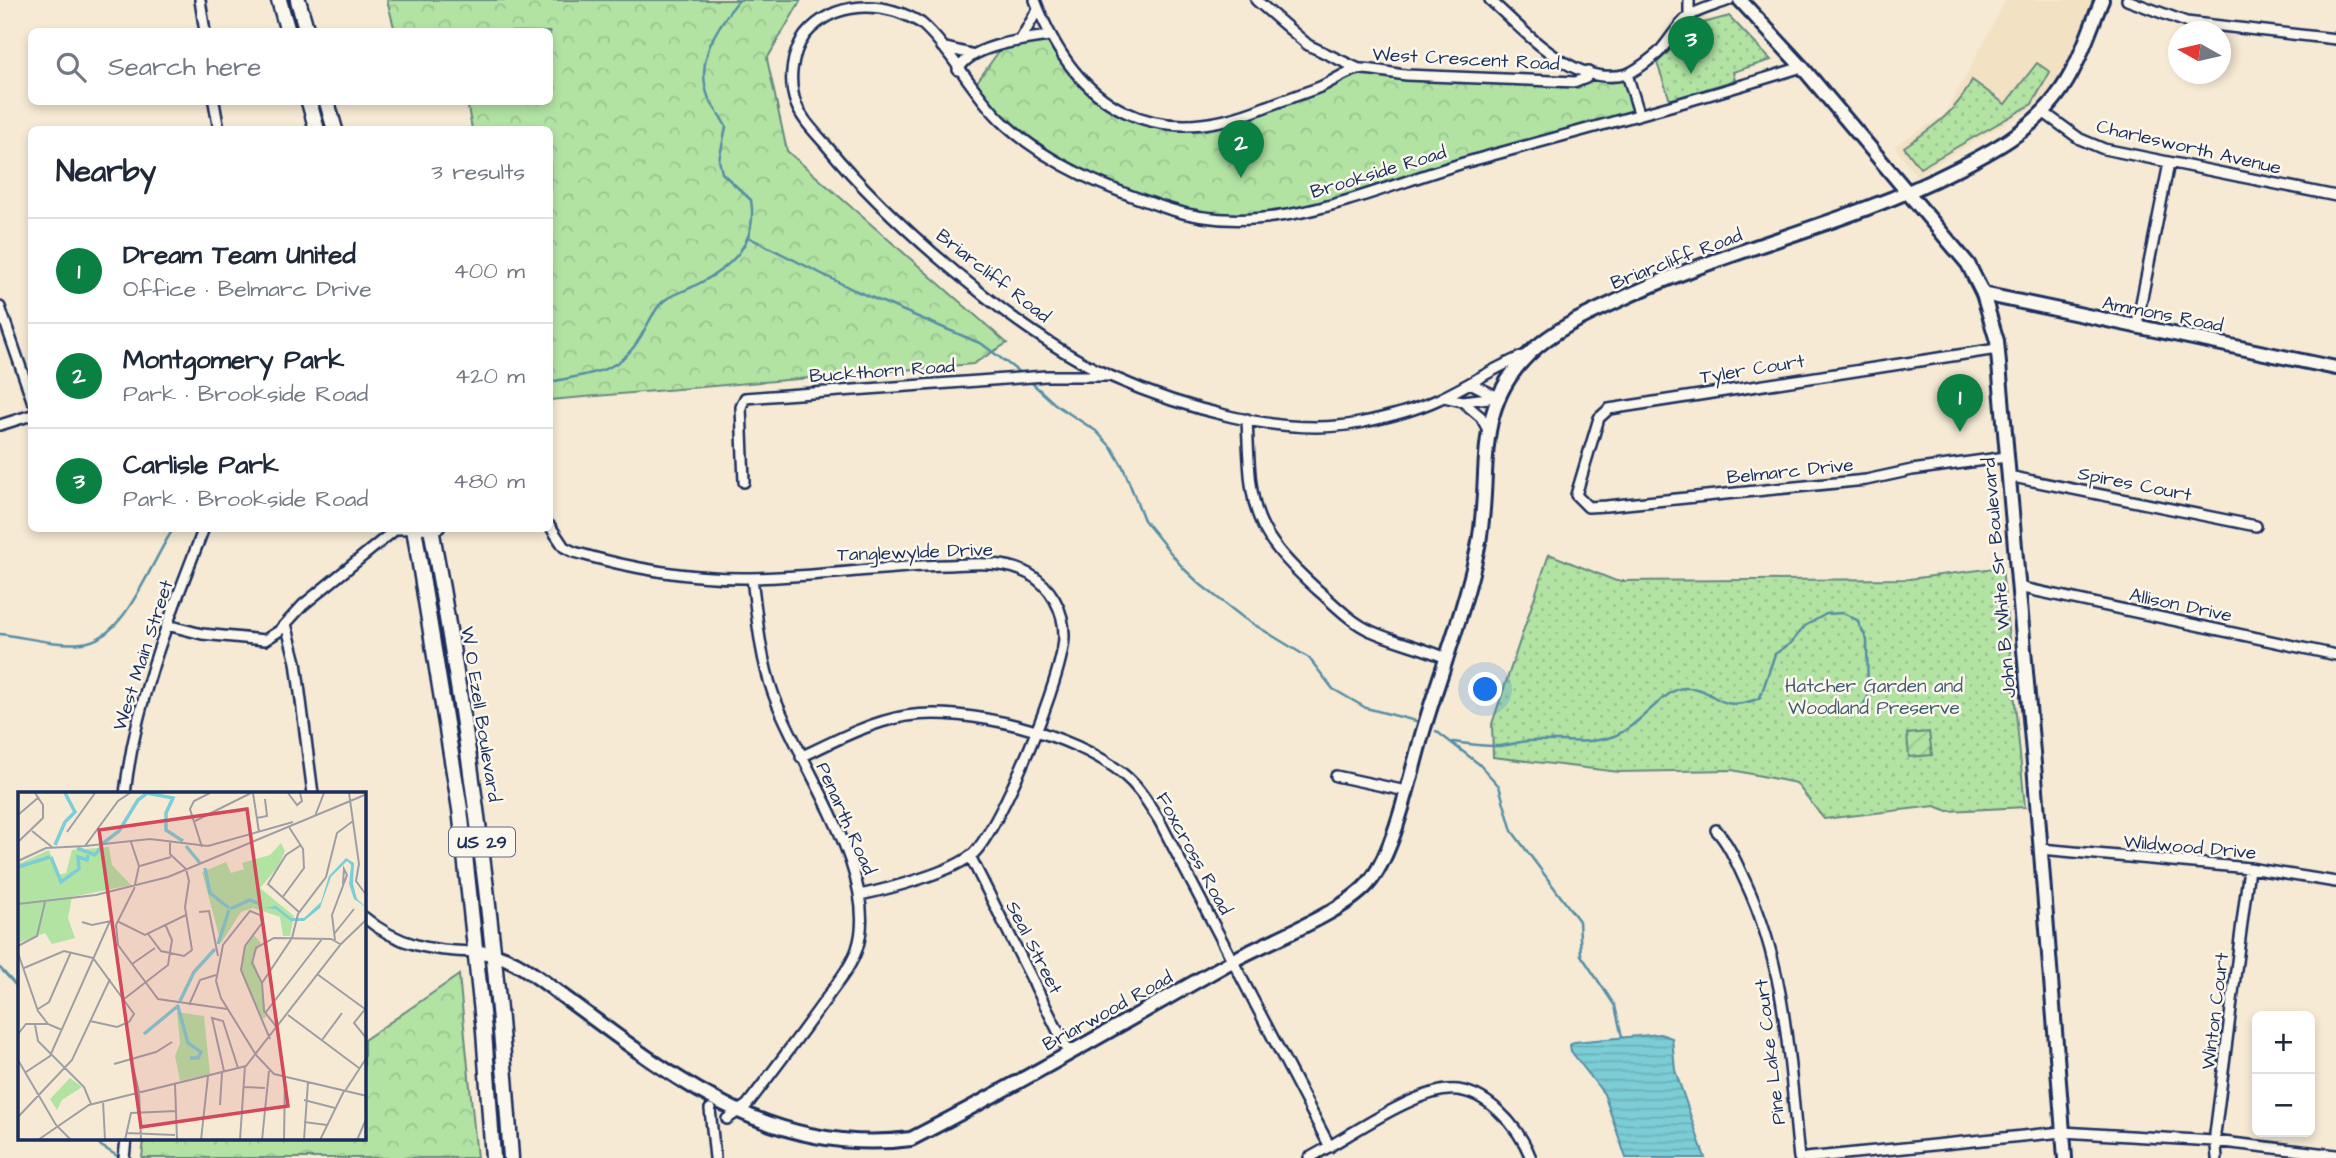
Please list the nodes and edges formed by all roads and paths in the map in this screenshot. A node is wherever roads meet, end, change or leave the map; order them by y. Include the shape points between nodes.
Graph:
1 (200, 0) edge
2 (279, 0) edge
3 (298, 0) edge
4 (1256, 0) edge
5 (1490, 0) edge
6 (1689, 0) edge
7 (1729, 0) edge
8 (1740, 0) edge
9 (2102, 0) edge
10 (2127, 0) edge
11 (1036, 4) edge
12 (1689, 16) junction
13 (204, 28) edge
14 (287, 28) edge
15 (306, 28) edge
16 (1049, 36) junction
17 (1021, 39) junction
18 (2336, 39) edge
19 (940, 47) junction
20 (971, 54) junction
21 (1802, 67) junction
22 (1359, 69) junction
23 (958, 70) junction
24 (1588, 72) junction
25 (1628, 74) junction
26 (215, 105) edge
27 (310, 105) edge
28 (328, 105) edge
29 (2043, 112) junction
30 (1639, 113) junction
31 (218, 126) edge
32 (316, 126) edge
33 (334, 126) edge
34 (2169, 163) junction
35 (1908, 194) junction
36 (2336, 196) edge
37 (1983, 294) junction
38 (0, 307) edge
39 (2136, 328) junction
40 (1997, 349) junction
41 (1529, 354) junction
42 (2336, 368) edge
43 (1107, 376) junction
44 (1470, 383) junction
45 (28, 388) edge
46 (1444, 397) junction
47 (1498, 397) junction
48 (1462, 401) junction
49 (28, 416) edge
50 (1247, 419) junction
51 (0, 425) edge
52 (1487, 428) junction
53 (2006, 457) junction
54 (2008, 475) junction
55 (744, 482) dead end
56 (1577, 499) joint
57 (2256, 526) dead end
58 (553, 530) edge
59 (202, 532) edge
60 (392, 532) edge
61 (414, 532) edge
62 (432, 532) edge
63 (752, 578) junction
64 (2018, 587) junction
65 (286, 624) junction
66 (167, 625) junction
67 (2336, 655) edge
68 (1446, 658) junction
69 (1035, 731) junction
70 (801, 757) junction
71 (1336, 776) dead end
72 (125, 792) edge
73 (313, 792) edge
74 (1406, 792) junction
75 (1716, 830) dead end
76 (2041, 849) junction
77 (970, 856) junction
78 (2249, 868) junction
79 (2336, 882) edge
80 (860, 895) junction
81 (366, 918) edge
82 (476, 952) junction
83 (495, 952) junction
84 (1233, 961) junction
85 (1069, 1053) junction
86 (710, 1109) junction
87 (508, 1122) junction
88 (733, 1122) joint
89 (491, 1126) junction
90 (2062, 1132) junction
91 (2214, 1141) junction
92 (125, 1142) edge
93 (1330, 1147) junction
94 (831, 1152) dead end
95 (2336, 1155) edge
96 (124, 1158) edge
97 (493, 1158) edge
98 (511, 1158) edge
99 (715, 1158) edge
100 (1309, 1158) edge
101 (1531, 1158) edge
102 (1799, 1158) edge
103 (1805, 1158) edge
104 (2065, 1158) edge
105 (2217, 1158) edge

1 - 13 street
2 - 14 main road
3 - 15 main road
4 - 22 street via 1308,45
5 - 24 street via 1543,47
6 - 12 street
7 - 12 street
8 - 21 street, John B White Sr Boulevard
9 - 29 street, Briarcliff Road via 2071,75
10 - 18 street via 2186,22
11 - 16 street, West Crescent Road
11 - 17 street
12 - 25 street via 1660,51
16 - 17 street
16 - 22 street, West Crescent Road via 1095,94 1128,113 1164,123 1216,123 1319,88
17 - 20 street
19 - 20 street
19 - 23 street, Brookside Road
19 - 43 street, Briarcliff Road via 922,23 897,9 863,1 840,5 806,34 796,53 792,86 798,110 866,190 957,274 1026,326
20 - 23 street
21 - 30 street, Brookside Road
21 - 35 street, John B White Sr Boulevard
22 - 24 street, West Crescent Road via 1576,82
23 - 30 street, Brookside Road via 1007,126 1077,172 1176,212 1222,218 1259,218 1340,204
24 - 25 street, West Crescent Road
25 - 30 street
26 - 31 street
27 - 32 main road
28 - 33 main road
29 - 34 street, Charlesworth Avenue via 2088,143
29 - 35 street, Briarcliff Road via 1999,147
34 - 36 street, Charlesworth Avenue
34 - 39 street
35 - 37 street, John B White Sr Boulevard via 1968,264
35 - 41 street, Briarcliff Road via 1658,282 1582,319
37 - 39 street, Ammons Road
37 - 40 street, John B White Sr Boulevard
38 - 45 street
39 - 42 street, Ammons Road
40 - 53 street, John B White Sr Boulevard
40 - 56 street, Tyler Court via 1609,409 1599,418
41 - 44 street, Briarcliff Road
41 - 47 street, Briarwood Road
43 - 50 street, Briarcliff Road
43 - 55 street, Buckthorn Road via 1046,376 745,398 741,407
44 - 46 street, Briarcliff Road
44 - 47 street
46 - 48 street, Briarcliff Road
46 - 50 street, Briarcliff Road via 1356,424 1317,427
47 - 48 street, Briarcliff Road
47 - 52 street, Briarwood Road
48 - 52 street
49 - 51 street
50 - 68 street via 1254,508 1272,544 1363,627
52 - 68 street, Briarwood Road via 1478,547
53 - 54 street, John B White Sr Boulevard
53 - 56 street, Belmarc Drive via 1795,488 1588,507
54 - 57 street, Spires Court
54 - 64 street, John B White Sr Boulevard
58 - 63 street, Tanglewylde Drive via 569,550 603,561 688,577
59 - 66 street, West Main Street
60 - 65 street
61 - 82 main road, W O Ezell Boulevard / US 29 via 460,809
62 - 83 main road, W O Ezell Boulevard / US 29 via 459,685
63 - 69 street, Tanglewylde Drive via 986,564 1029,574 1055,599 1064,635 1059,664
63 - 70 street, Penarth Road via 765,667
64 - 67 street, Allison Drive
64 - 76 street, John B White Sr Boulevard
65 - 66 street via 273,636 256,641
65 - 73 street via 296,662
66 - 72 street, West Main Street via 135,728
68 - 74 street, Briarwood Road
69 - 70 street, Foxcross Road via 972,718 917,715 876,724
69 - 77 street, Tanglewylde Drive via 1000,816
69 - 84 street, Foxcross Road via 1085,749 1133,783 1159,820
70 - 80 street, Penarth Road via 851,861
71 - 74 street
74 - 84 street, Briarwood Road via 1380,866 1362,890
75 - 102 street, Pine Lake Court via 1751,892 1776,964 1787,1022
76 - 78 street, Wildwood Drive
76 - 90 street, John B White Sr Boulevard
77 - 80 street, Tanglewylde Drive via 915,881
77 - 85 street, Seal Street
78 - 79 street, Wildwood Drive
78 - 91 street, Winton Court
80 - 88 street, Penarth Road via 860,937 849,966
81 - 82 street via 417,947
82 - 83 street
82 - 89 main road, W O Ezell Boulevard / US 29
83 - 86 street via 591,1017
83 - 87 main road, W O Ezell Boulevard / US 29
84 - 85 street, Briarwood Road
84 - 93 street, Foxcross Road
85 - 94 street, Briarwood Road via 911,1139 867,1151
86 - 88 street
86 - 99 street
87 - 89 main road
87 - 98 main road, W O Ezell Boulevard / US 29
89 - 97 main road, W O Ezell Boulevard / US 29
90 - 91 street
90 - 103 street
90 - 104 street, John B White Sr Boulevard
91 - 95 street
91 - 105 street, Winton Court
92 - 96 street
93 - 100 street
93 - 101 street via 1409,1104 1453,1090 1479,1098 1499,1112

